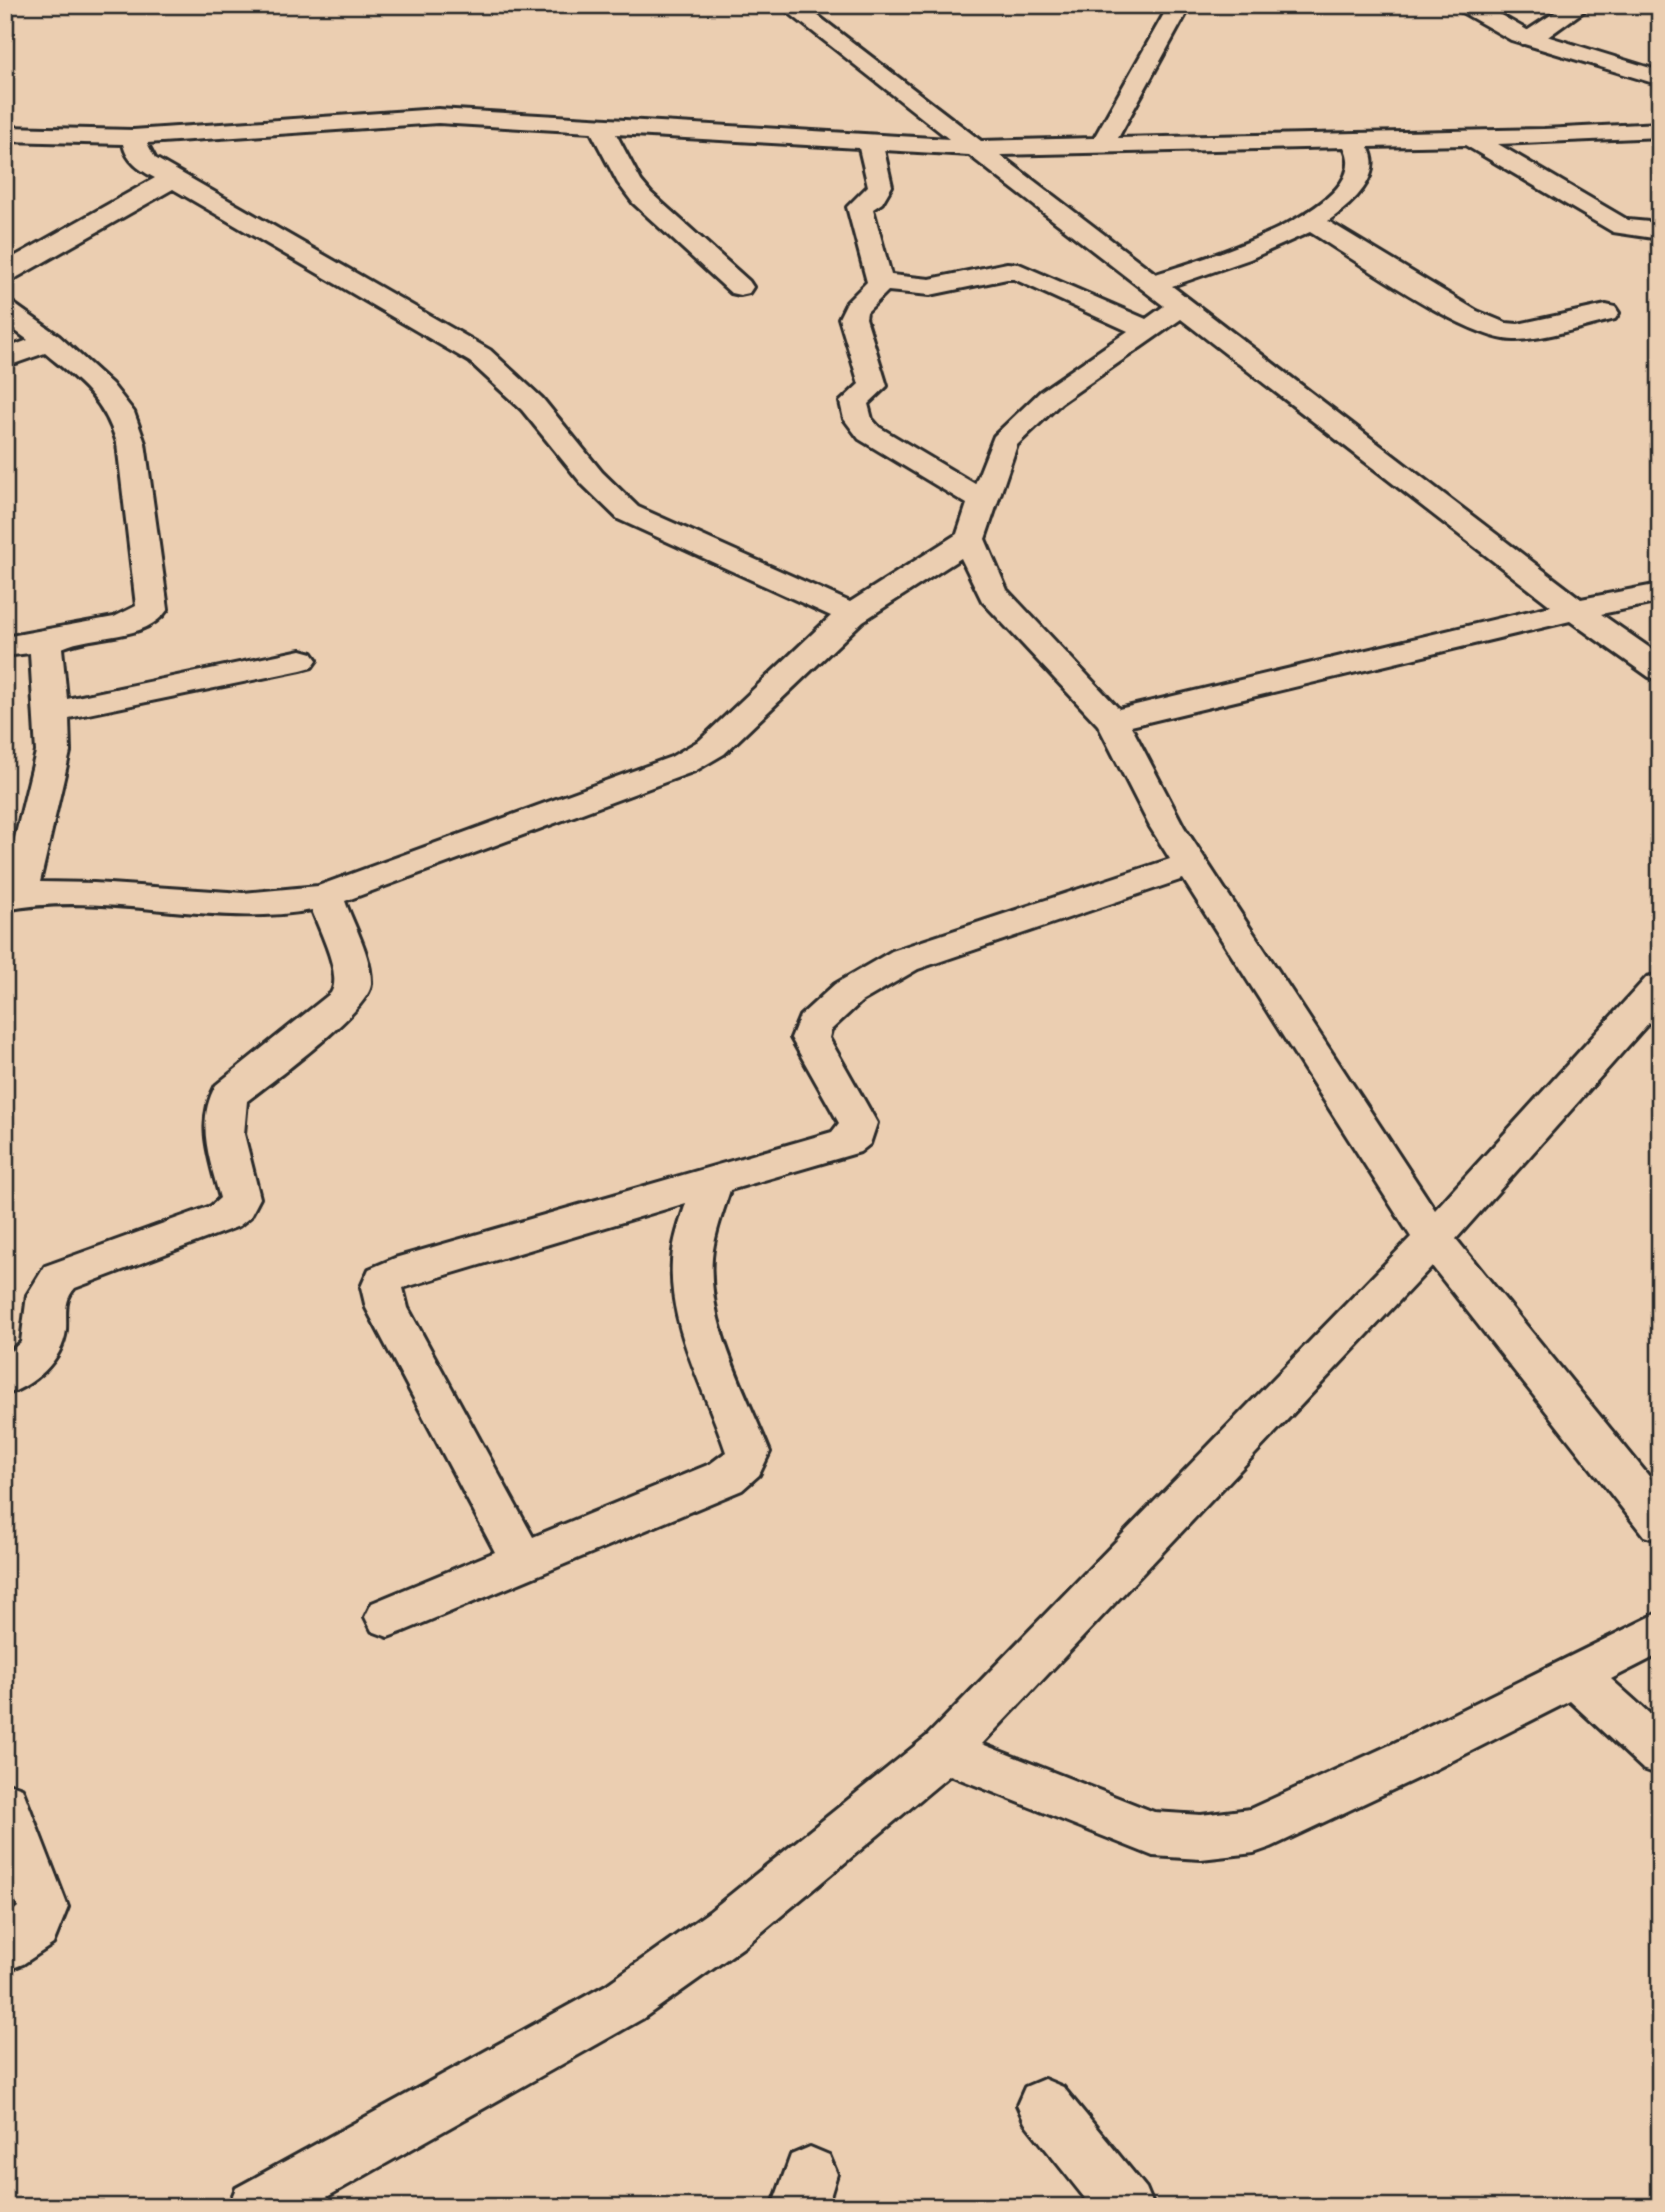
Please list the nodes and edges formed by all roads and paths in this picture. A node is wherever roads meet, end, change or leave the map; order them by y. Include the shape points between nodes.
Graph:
1 (790, 5) edge
2 (1180, 5) edge
3 (1466, 5) edge
4 (1581, 5) edge
5 (821, 15) edge
6 (1530, 38) junction
7 (1660, 78) edge
8 (600, 126) junction
9 (1660, 130) edge
10 (5, 134) edge
11 (133, 137) junction
12 (1470, 138) junction
13 (1351, 140) junction
14 (870, 142) junction
15 (1102, 145) junction
16 (976, 148) junction
17 (174, 178) junction
18 (1312, 222) junction
19 (1660, 231) edge
20 (5, 273) edge
21 (880, 282) junction
22 (1153, 284) junction
23 (740, 287) dead end
24 (1182, 306) junction
25 (5, 310) edge
26 (1606, 313) dead end
27 (1149, 330) junction
28 (49, 342) junction
29 (5, 359) edge
30 (985, 502) junction
31 (970, 539) junction
32 (1660, 593) edge
33 (1575, 610) junction
34 (852, 614) junction
35 (54, 640) junction
36 (5, 646) edge
37 (301, 660) dead end
38 (1660, 670) edge
39 (52, 712) junction
40 (1112, 720) junction
41 (1191, 864) junction
42 (324, 896) junction
43 (12, 897) edge
44 (1660, 986) edge
45 (713, 1180) junction
46 (1433, 1239) junction
47 (5, 1378) edge
48 (1660, 1522) edge
49 (523, 1561) junction
50 (388, 1617) dead end
51 (1660, 1632) edge
52 (1574, 1675) junction
53 (944, 1751) junction
54 (1660, 1754) edge
55 (5, 1804) edge
56 (5, 1947) edge
57 (1044, 2105) dead end
58 (255, 2207) edge
59 (1127, 2207) edge

1 - 5 street
2 - 15 street
3 - 6 street
4 - 6 street
5 - 16 street
6 - 7 street
8 - 11 street via 438,116
8 - 14 street
8 - 23 street via 642,198
9 - 12 street
10 - 11 street
11 - 17 street via 137,153 146,163
12 - 13 street
12 - 19 street via 1622,227
13 - 15 street
13 - 18 street via 1361,156 1360,173 1347,196
14 - 16 street
14 - 21 street via 880,186 860,207
15 - 16 street
16 - 22 street
17 - 20 street
17 - 34 street via 480,356 537,409 611,499 628,513
18 - 22 street
18 - 26 street via 1468,317 1501,331 1518,332
21 - 27 street via 930,286 1018,272
21 - 30 street via 853,313 851,322 872,373 873,386 854,402 859,422 869,433
22 - 24 street
24 - 27 street
24 - 33 street
25 - 28 street
27 - 30 street via 1051,397 1003,443
28 - 29 street
28 - 35 street via 115,404 124,421 131,443 152,609 136,620
30 - 31 street
31 - 34 street
31 - 40 street via 993,594
32 - 33 street
33 - 38 street
33 - 40 street
34 - 42 street via 712,747 683,764
35 - 36 street
35 - 39 street via 46,649
37 - 39 street
39 - 43 street via 52,759
40 - 41 street
41 - 45 street via 905,960 873,976 813,1026 810,1038 858,1124 856,1135 846,1142
41 - 46 street
42 - 43 street via 260,905 83,893
42 - 47 street via 353,972 354,988 344,1002 230,1095 223,1112 223,1131 240,1198 236,1207 225,1216 60,1277 45,1295 45,1334 37,1352
44 - 46 street
45 - 49 street via 692,1257 691,1278 696,1314 748,1452 744,1463 726,1477
45 - 49 street via 384,1280 387,1308
46 - 48 street
46 - 53 street
49 - 50 street
51 - 52 street
52 - 53 street via 1254,1831 1200,1837 1153,1833
52 - 54 street
53 - 58 street via 727,1928 624,2002
55 - 56 street via 43,1908 35,1927
57 - 59 street

